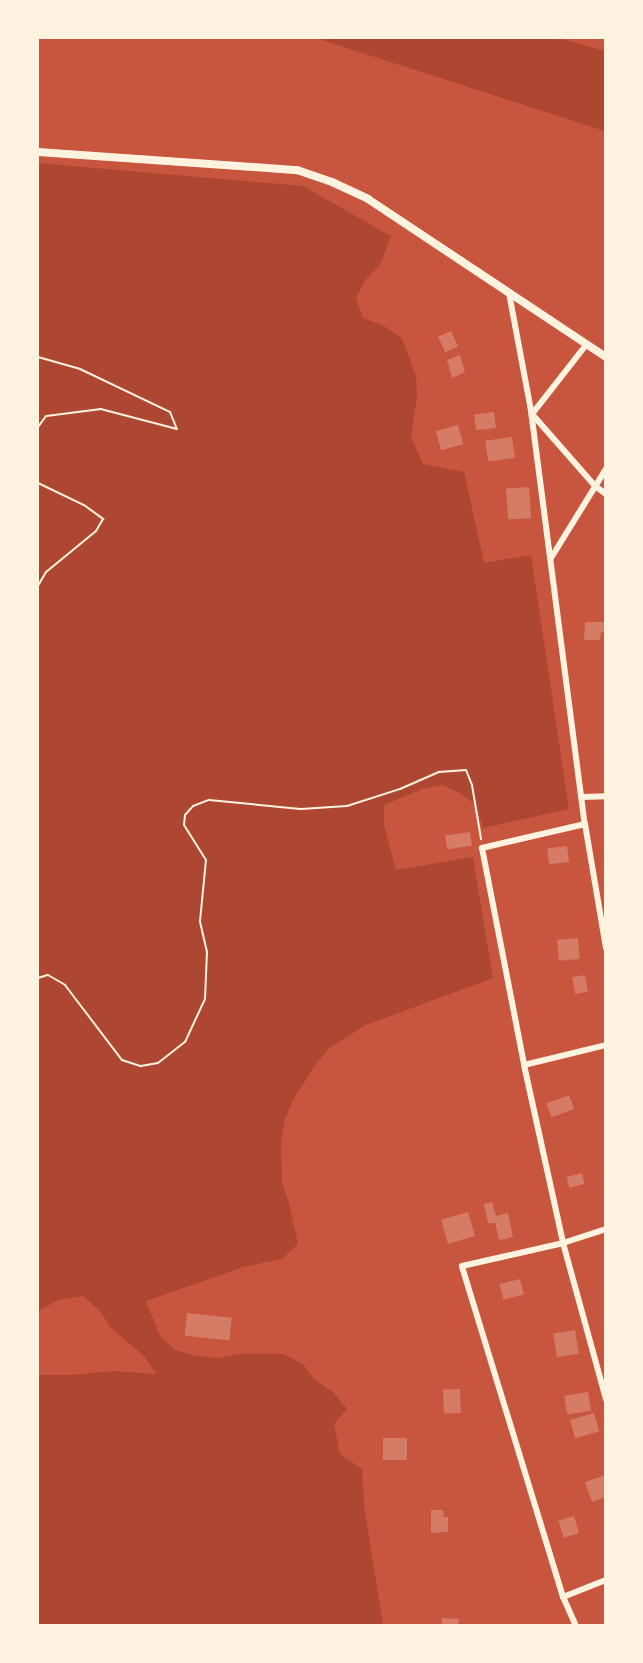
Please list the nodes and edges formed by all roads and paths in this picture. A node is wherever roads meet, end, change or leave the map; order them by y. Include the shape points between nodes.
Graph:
1 (38, 152) edge
2 (509, 293) junction
3 (586, 345) junction
4 (38, 357) edge
5 (606, 357) edge
6 (532, 414) junction
7 (38, 427) edge
8 (606, 469) edge
9 (38, 483) edge
10 (595, 486) junction
11 (606, 494) edge
12 (550, 558) junction
13 (38, 586) edge
14 (606, 796) edge
15 (582, 797) junction
16 (585, 824) junction
17 (482, 848) junction
18 (606, 948) edge
19 (38, 978) edge
20 (606, 1045) edge
21 (524, 1065) junction
22 (606, 1229) edge
23 (563, 1243) junction
24 (606, 1400) edge
25 (606, 1580) edge
26 (563, 1597) junction
27 (576, 1626) edge

1 - 2 street via 297,170 368,199
2 - 3 street
2 - 6 street
3 - 5 street
3 - 6 street
4 - 7 path via 80,369 170,412 177,429 101,409 46,416
6 - 10 street
6 - 12 street
8 - 10 street
9 - 13 path via 84,505 103,519 96,531 46,572
10 - 11 street
10 - 12 street
12 - 15 street
14 - 15 street
15 - 16 street
16 - 17 street
16 - 18 street
17 - 19 path via 472,784 466,770 439,772 347,806 301,810 209,800 192,806 184,825 206,860 200,921 207,952 205,999 185,1042 158,1063 141,1066 122,1060 65,985 48,975
17 - 21 street
20 - 21 street
21 - 23 street
22 - 23 street
23 - 24 street
23 - 26 street via 462,1266
25 - 26 street
26 - 27 street

